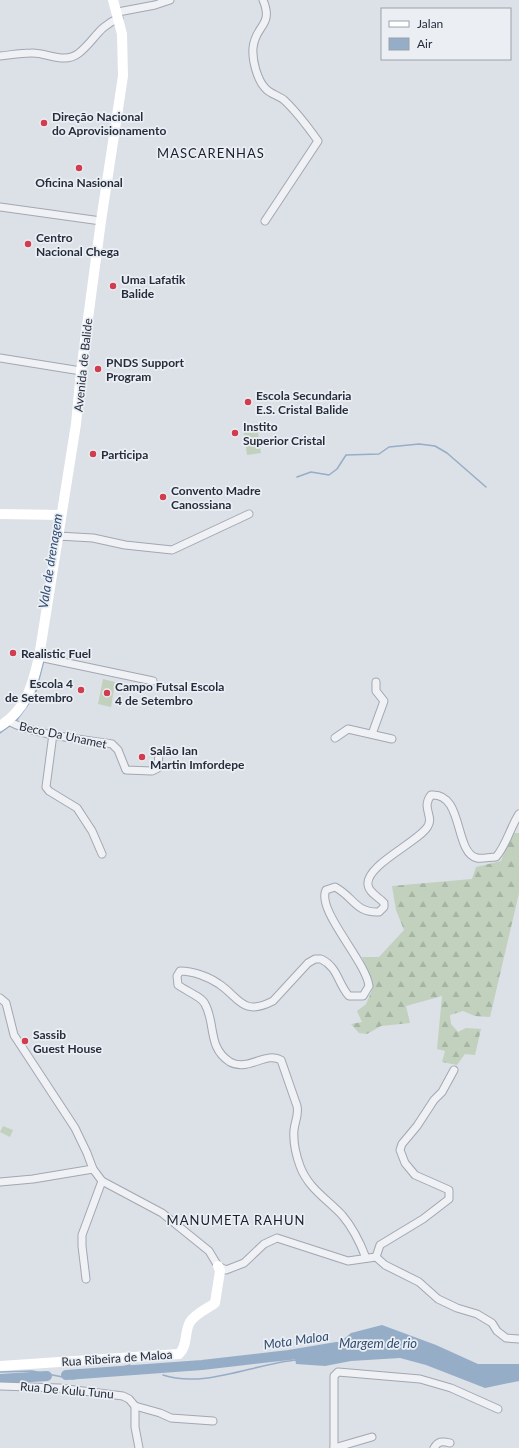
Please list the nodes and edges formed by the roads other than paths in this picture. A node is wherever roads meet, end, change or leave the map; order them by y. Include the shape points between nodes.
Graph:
1 (113, 0) edge
2 (170, 0) edge
3 (263, 0) edge
4 (118, 15) junction
5 (0, 56) edge
6 (0, 207) edge
7 (101, 221) junction
8 (265, 221) dead end
9 (0, 358) edge
10 (81, 371) junction
11 (0, 514) edge
12 (249, 514) dead end
13 (61, 515) junction
14 (61, 537) junction
15 (39, 657) junction
16 (152, 682) dead end
17 (376, 682) dead end
18 (4, 724) edge
19 (53, 734) junction
20 (372, 734) junction
21 (335, 738) dead end
22 (392, 739) dead end
23 (159, 752) dead end
24 (519, 814) edge
25 (102, 854) dead end
26 (0, 998) edge
27 (454, 1070) dead end
28 (93, 1169) junction
29 (102, 1181) junction
30 (0, 1182) edge
31 (366, 1258) junction
32 (376, 1258) junction
33 (218, 1266) junction
34 (86, 1279) dead end
35 (519, 1339) edge
36 (0, 1366) edge
37 (0, 1386) edge
38 (135, 1406) junction
39 (498, 1409) dead end
40 (213, 1421) dead end
41 (372, 1437) dead end
42 (450, 1443) dead end
43 (139, 1448) edge
44 (434, 1448) edge

1 - 4 main road, Avenida de Balide
2 - 4 street
3 - 8 street via 266,20 255,38 253,54 260,79 266,89 284,100 318,140
4 - 5 street via 79,53 72,56 57,58 31,53
4 - 7 main road, Avenida de Balide via 122,34 123,76
6 - 7 street
7 - 10 main road, Avenida de Balide
9 - 10 street
10 - 13 main road, Avenida de Balide via 76,424
11 - 13 main road
12 - 14 street via 172,550 125,545 93,538
13 - 14 main road, Avenida de Balide
14 - 15 main road, Avenida de Balide
15 - 16 street
15 - 18 main road, Avenida de Balide via 30,693 15,714
17 - 20 street via 376,691 384,701
18 - 19 street, Beco Da Unamet
19 - 23 street, Beco Da Unamet via 112,744 118,750 126,770 152,771 158,768
19 - 25 street via 46,787 77,808 92,831
20 - 21 street via 348,729
20 - 22 street
24 - 31 street via 500,853 496,857 476,858 466,849 459,823 446,799 431,795 426,805 429,819 427,828 368,879 368,886 372,892 384,903 379,912 364,911 335,887 326,890 323,895 324,902 330,915 366,974 369,986 363,996 349,996 335,970 321,959 315,959 308,964 273,1002 260,1006 240,1004 220,984 208,978 186,971 180,971 177,976 178,985 205,1004 212,1036 224,1057 239,1065 269,1058 280,1060 289,1078 297,1106 294,1147 301,1169 312,1188 343,1216 360,1240
26 - 28 street via 6,1003 14,1035 75,1128
27 - 32 street via 442,1092 400,1150 405,1163 415,1175 449,1190 449,1199 423,1219 380,1245
28 - 29 street
28 - 30 street
29 - 33 street via 162,1213 209,1251
29 - 34 street via 82,1235
31 - 32 street
31 - 33 street via 348,1261 277,1238 270,1240 238,1266 226,1270
32 - 35 street via 419,1282 438,1299 477,1314 492,1323 506,1338
33 - 36 main road, Rua Ribeira de Maloa via 220,1271 215,1302 191,1321 184,1347 179,1354
37 - 38 street, Rua De Kulu Tunu via 59,1388 123,1396
38 - 40 street, Rua De Kulu Tunu via 171,1418
38 - 43 street
39 - 41 street via 451,1388 420,1379 338,1372 334,1376 334,1448
42 - 44 street via 443,1441 437,1443

